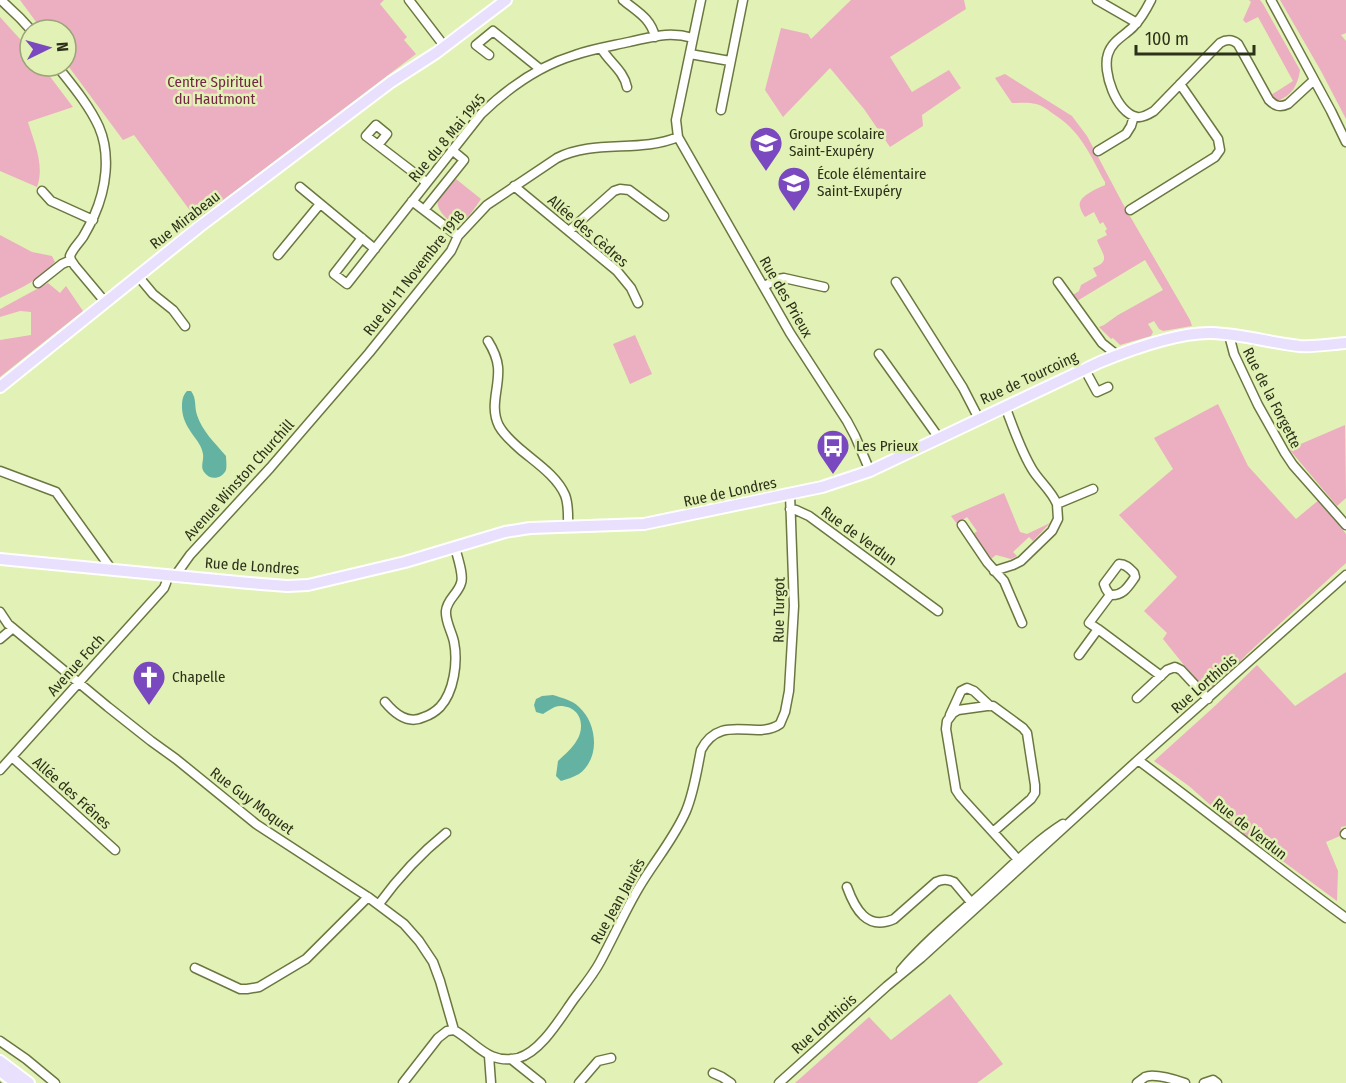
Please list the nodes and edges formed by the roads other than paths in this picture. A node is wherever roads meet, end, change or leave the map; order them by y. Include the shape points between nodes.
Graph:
1 (1, 0) edge
2 (409, 0) edge
3 (495, 0) edge
4 (506, 0) edge
5 (623, 0) edge
6 (701, 0) edge
7 (743, 0) edge
8 (1097, 0) edge
9 (1151, 0) edge
10 (1271, 0) edge
11 (21, 18) edge
12 (1137, 22) junction
13 (655, 37) junction
14 (693, 38) junction
15 (443, 44) junction
16 (601, 48) junction
17 (690, 54) junction
18 (489, 56) dead end
19 (730, 61) junction
20 (540, 69) junction
21 (66, 78) edge
22 (1314, 80) junction
23 (1180, 84) junction
24 (627, 87) dead end
25 (721, 110) dead end
26 (1134, 116) junction
27 (678, 137) junction
28 (1346, 142) edge
29 (378, 145) dead end
30 (452, 150) junction
31 (1098, 151) dead end
32 (426, 182) junction
33 (514, 186) junction
34 (300, 187) dead end
35 (42, 191) dead end
36 (412, 201) junction
37 (320, 204) junction
38 (424, 210) junction
39 (1130, 210) dead end
40 (664, 216) dead end
41 (93, 220) junction
42 (569, 231) junction
43 (458, 236) junction
44 (362, 238) junction
45 (375, 249) junction
46 (278, 255) dead end
47 (71, 260) junction
48 (138, 276) junction
49 (896, 282) dead end
50 (1058, 282) dead end
51 (38, 283) dead end
52 (764, 286) junction
53 (824, 287) dead end
54 (106, 303) junction
55 (638, 303) dead end
56 (185, 326) dead end
57 (1229, 335) junction
58 (1346, 338) edge
59 (488, 341) dead end
60 (1346, 343) edge
61 (1290, 344) junction
62 (879, 354) dead end
63 (1117, 355) junction
64 (1084, 368) junction
65 (0, 387) edge
66 (1108, 387) dead end
67 (323, 404) joint
68 (1005, 406) junction
69 (979, 419) junction
70 (939, 438) junction
71 (0, 471) edge
72 (870, 471) junction
73 (1093, 489) dead end
74 (790, 494) junction
75 (1057, 504) junction
76 (790, 510) junction
77 (962, 525) dead end
78 (1346, 525) edge
79 (568, 527) junction
80 (454, 548) junction
81 (0, 559) edge
82 (111, 570) junction
83 (994, 571) junction
84 (172, 575) junction
85 (1346, 575) edge
86 (1110, 595) dead end
87 (938, 611) dead end
88 (0, 612) edge
89 (1022, 623) dead end
90 (13, 628) junction
91 (1098, 629) junction
92 (0, 639) edge
93 (1079, 655) dead end
94 (1158, 674) junction
95 (79, 682) junction
96 (1137, 698) dead end
97 (1208, 699) junction
98 (385, 702) dead end
99 (990, 706) junction
100 (948, 717) junction
101 (780, 724) joint
102 (12, 757) junction
103 (1138, 760) junction
104 (0, 770) edge
105 (993, 832) junction
106 (446, 833) dead end
107 (115, 850) dead end
108 (1021, 863) junction
109 (847, 888) dead end
110 (368, 897) junction
111 (379, 904) junction
112 (974, 905) junction
113 (1346, 918) edge
114 (195, 968) dead end
115 (454, 1030) junction
116 (0, 1041) edge
117 (489, 1056) junction
118 (611, 1058) dead end
119 (511, 1059) junction
120 (0, 1061) edge
121 (0, 1071) edge
122 (713, 1073) dead end
123 (16, 1083) edge
124 (28, 1083) edge
125 (56, 1083) edge
126 (403, 1083) edge
127 (491, 1083) edge
128 (541, 1083) edge
129 (579, 1083) edge
130 (731, 1083) edge
131 (779, 1083) edge
132 (1137, 1083) edge
133 (1185, 1083) edge
134 (1204, 1083) edge
135 (1217, 1083) edge

1 - 11 street
2 - 15 street
3 - 15 main road, Rue Mirabeau
4 - 15 main road, Rue Mirabeau
5 - 13 street via 650,22
6 - 14 street
7 - 19 street
8 - 12 street
9 - 12 street
10 - 22 street
12 - 26 street via 1114,43 1106,64 1113,92
13 - 14 street, Rue du 8 Mai 1945 via 675,34
13 - 16 street, Rue du 8 Mai 1945
14 - 17 street
15 - 48 main road, Rue Mirabeau
16 - 20 street, Rue du 8 Mai 1945
16 - 24 street via 623,75
17 - 19 street
17 - 27 street via 676,120
18 - 20 street via 476,45 493,31
19 - 25 street
20 - 30 street, Rue du 8 Mai 1945 via 491,104
21 - 41 street via 93,115 103,140 104,184
22 - 23 street via 1288,104 1273,104 1238,44 1230,40 1221,42
22 - 28 street
23 - 26 street via 1154,111
23 - 39 street via 1218,139 1220,150 1215,157
26 - 31 street via 1126,134
27 - 33 street, Rue du 11 Novembre 1918 via 661,144 574,151
27 - 52 street, Rue des Prieux
29 - 32 street
30 - 32 street, Rue du 8 Mai 1945
30 - 38 street via 464,160
32 - 36 street, Rue du 8 Mai 1945
33 - 42 street, Allée des Cèdres
33 - 43 street, Rue du 11 Novembre 1918 via 487,205
34 - 37 street
35 - 41 street via 51,201
36 - 38 street
36 - 45 street, Rue du 8 Mai 1945
37 - 44 street
37 - 46 street
38 - 43 street
40 - 42 street via 629,190 620,189
41 - 47 street via 72,251
42 - 55 street, Allée des Cèdres via 617,271
43 - 67 street, Rue du 11 Novembre 1918 via 451,251
44 - 45 street
44 - 45 street, Rue du 8 Mai 1945 via 334,274 347,284
47 - 51 street
47 - 54 street
48 - 54 main road, Rue Mirabeau
48 - 56 street
49 - 69 street
50 - 63 street via 1102,343
52 - 53 street via 784,278
52 - 72 street, Rue des Prieux via 847,421
54 - 65 main road, Rue Mirabeau
57 - 61 main road, Rue de Tourcoing
57 - 63 main road, Rue de Tourcoing via 1192,334
57 - 78 street, Rue de la Forgette via 1258,405 1285,453
58 - 61 main road, Rue de Tourcoing
59 - 79 street via 498,365 494,403 497,422 506,437 561,488 566,497
60 - 61 main road, Rue de Tourcoing
62 - 70 street
63 - 64 main road, Rue de Tourcoing
64 - 66 street via 1097,392
64 - 68 main road, Rue de Tourcoing
67 - 84 street, Avenue Winston Churchill
68 - 69 main road, Rue de Tourcoing
68 - 75 street via 1029,463
69 - 70 main road, Rue de Tourcoing
70 - 72 main road, Rue de Tourcoing
71 - 82 street via 56,492
72 - 74 main road, Rue de Tourcoing
73 - 75 street
74 - 76 street, Rue Turgot
74 - 79 main road, Rue de Londres via 657,522
75 - 83 street via 1058,519 1052,531 1018,563
76 - 87 street, Rue de Verdun via 809,516
76 - 101 street, Rue Turgot via 794,606 789,691
77 - 83 street
79 - 80 main road, Rue de Londres via 505,532
80 - 84 main road, Rue de Londres via 303,585
80 - 98 street via 462,580 446,612 455,649 449,692 438,709 416,720 406,719
81 - 82 main road, Rue de Londres
82 - 84 main road, Rue de Londres
83 - 89 street via 1004,581
84 - 95 street, Avenue Foch
85 - 97 street, Rue Lorthiois
86 - 91 street via 1089,623
88 - 90 street, Rue Guy Moquet
90 - 92 street
90 - 95 street, Rue Guy Moquet
91 - 93 street
91 - 94 street
94 - 96 street
94 - 97 street via 1178,668
95 - 102 street, Avenue Foch
95 - 110 street, Rue Guy Moquet via 256,824
97 - 103 street, Rue Lorthiois
99 - 100 street via 958,710
99 - 100 street via 967,688 961,691
99 - 105 street via 1027,733 1036,789 1031,799
100 - 105 street via 946,729 956,790
101 - 119 street, Rue Jean Jaurès via 722,731 708,740 701,750 686,810 624,912 595,971 544,1039 524,1056
102 - 104 street, Avenue Foch
102 - 107 street, Allée des Frênes
103 - 108 street, Rue Lorthiois via 1081,812 1049,834
103 - 113 street, Rue de Verdun
105 - 108 street
106 - 111 street via 426,849
108 - 112 street, Rue Lorthiois
109 - 112 street via 860,913 877,922 894,920 941,880 954,882
110 - 111 street, Rue Guy Moquet
110 - 114 street via 306,959 259,987 240,988
111 - 115 street, Rue Guy Moquet via 404,924 429,957
112 - 131 street, Rue Lorthiois via 914,955 887,986
115 - 117 street
115 - 126 street via 438,1038
116 - 125 street
117 - 119 street
117 - 127 street
118 - 129 street via 598,1061
119 - 128 street
120 - 124 main road
121 - 123 main road
122 - 130 street
132 - 133 street via 1151,1076
134 - 135 street

